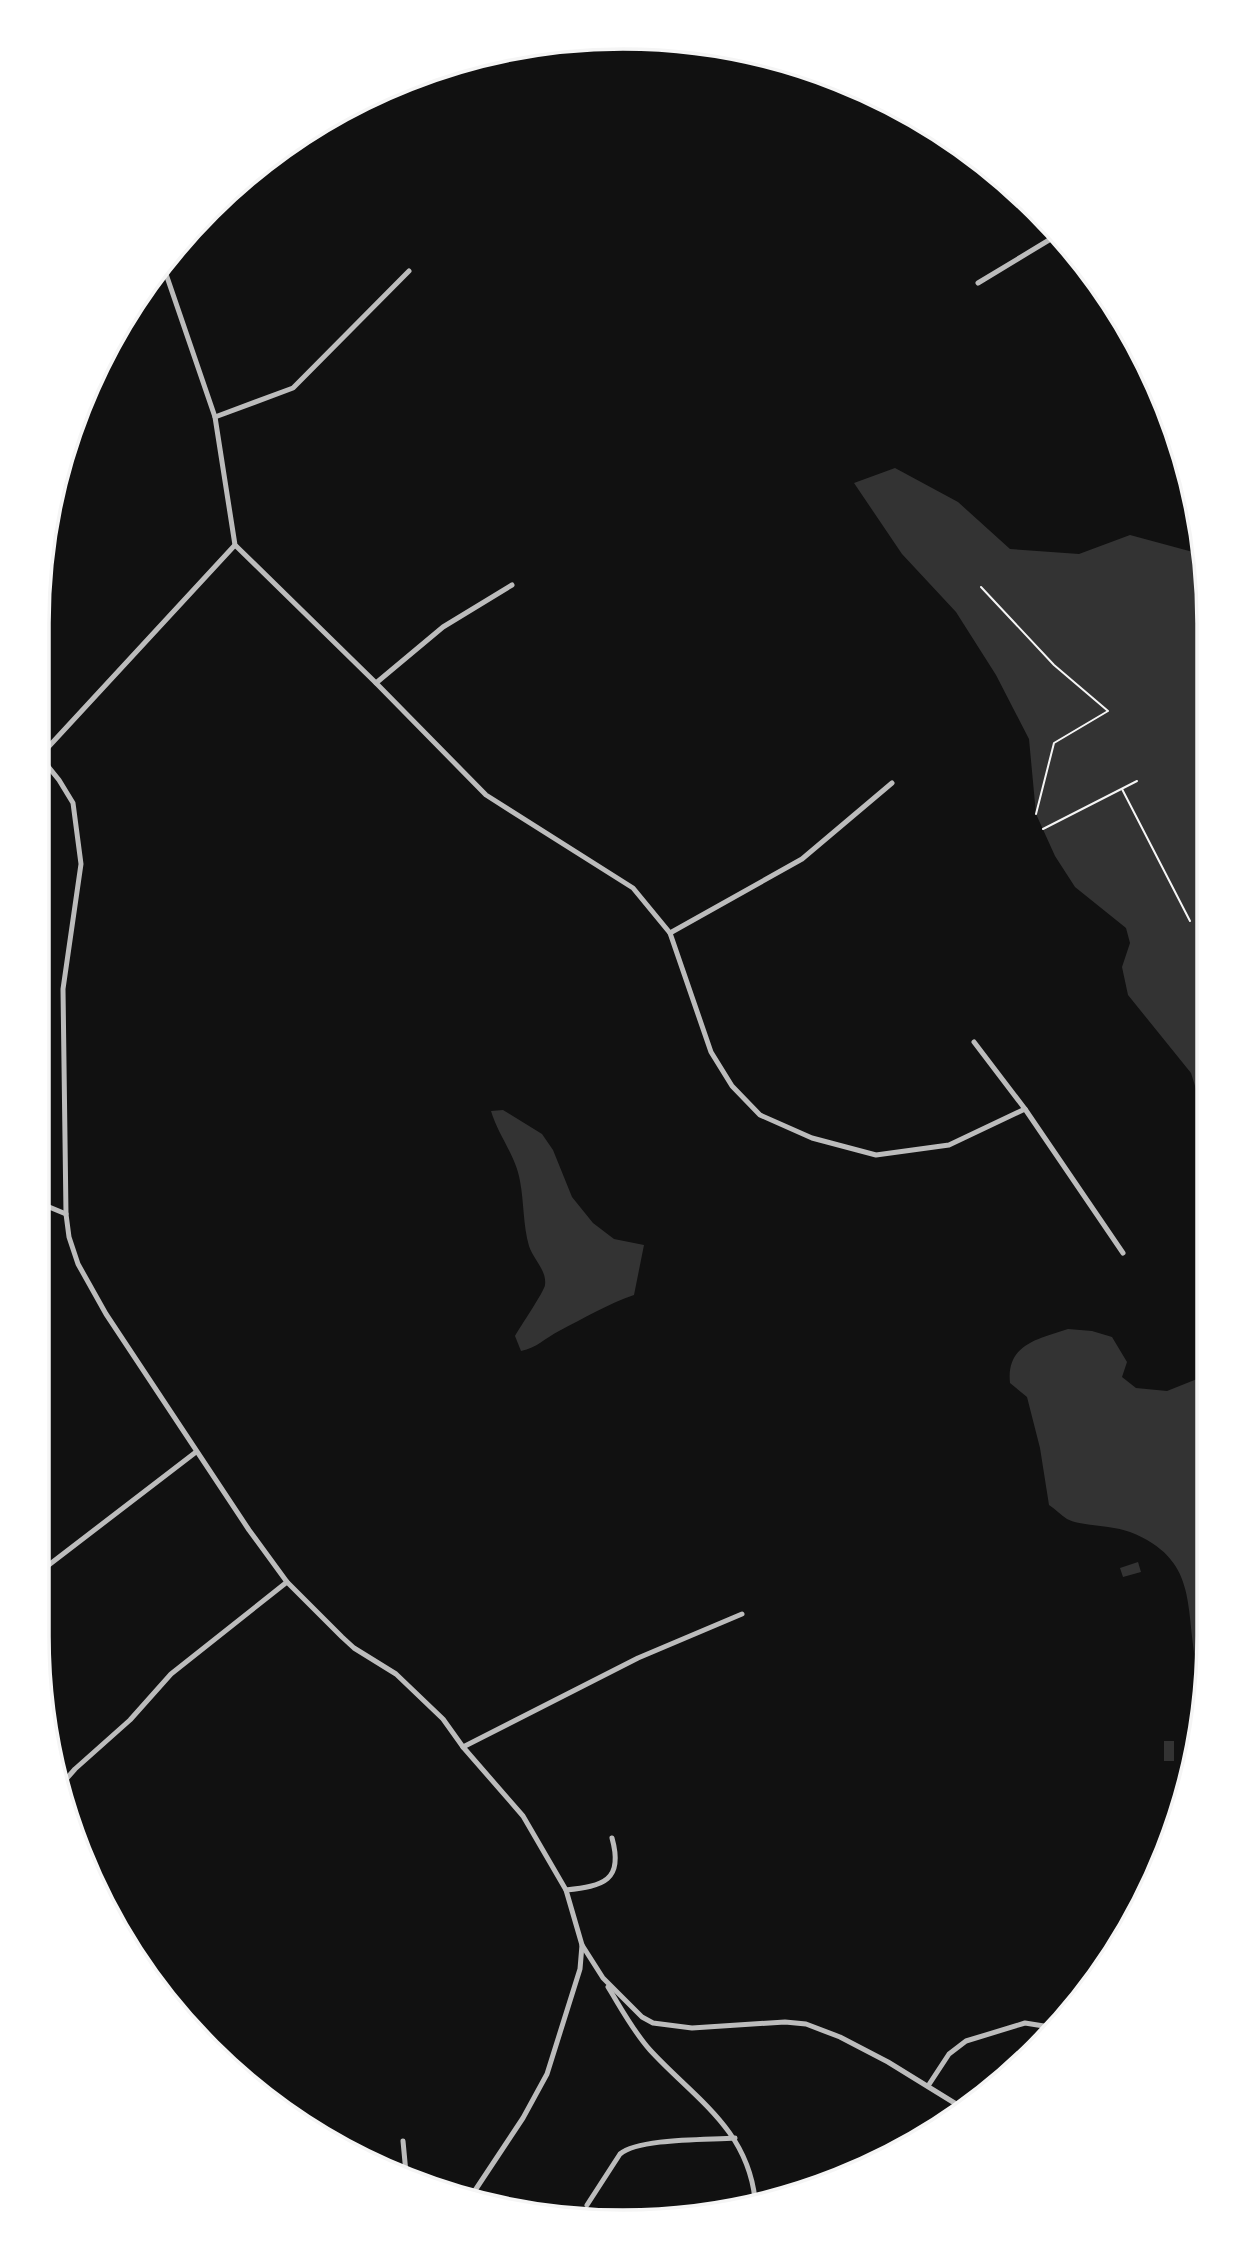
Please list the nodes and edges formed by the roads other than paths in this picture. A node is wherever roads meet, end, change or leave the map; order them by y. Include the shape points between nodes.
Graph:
1 (1050, 240) edge
2 (409, 271) dead end
3 (167, 276) edge
4 (978, 283) dead end
5 (215, 416) junction
6 (235, 545) junction
7 (512, 585) dead end
8 (376, 683) junction
9 (49, 744) edge
10 (49, 767) edge
11 (892, 783) dead end
12 (670, 933) junction
13 (974, 1042) dead end
14 (1025, 1109) junction
15 (49, 1207) edge
16 (66, 1213) junction
17 (1123, 1253) dead end
18 (196, 1451) junction
19 (49, 1565) edge
20 (287, 1581) junction
21 (742, 1614) dead end
22 (463, 1746) junction
23 (67, 1778) edge
24 (612, 1838) dead end
25 (566, 1890) junction
26 (582, 1945) junction
27 (603, 1978) junction
28 (1044, 2026) edge
29 (928, 2086) junction
30 (955, 2103) edge
31 (735, 2138) junction
32 (403, 2141) dead end
33 (405, 2167) edge
34 (475, 2190) edge
35 (754, 2194) edge
36 (587, 2205) dead end

1 - 4 street
2 - 5 street via 293,388
3 - 5 street
5 - 6 street
6 - 8 street
6 - 9 street
7 - 8 street via 443,627
8 - 12 street via 486,795 632,888
10 - 16 street via 74,803 81,864 64,989
11 - 12 street via 803,859
12 - 14 street via 711,1052 732,1086 760,1115 812,1138 876,1155 949,1145
13 - 14 street
14 - 17 street
15 - 16 street
16 - 18 street via 78,1264
18 - 19 street
18 - 20 street
20 - 22 street via 355,1648 396,1674 443,1719
20 - 23 street via 171,1674 130,1720
21 - 22 street via 638,1658
22 - 25 street via 523,1816
24 - 25 street via 617,1857 611,1875 597,1886
25 - 26 street
26 - 27 street
26 - 34 street via 580,1969 547,2074
27 - 29 street via 653,2024 692,2028 806,2024 840,2037
27 - 31 street via 648,2048
28 - 29 street via 1025,2023 966,2040 948,2054
29 - 30 street
31 - 35 street via 748,2165
31 - 36 street via 628,2149
32 - 33 street

